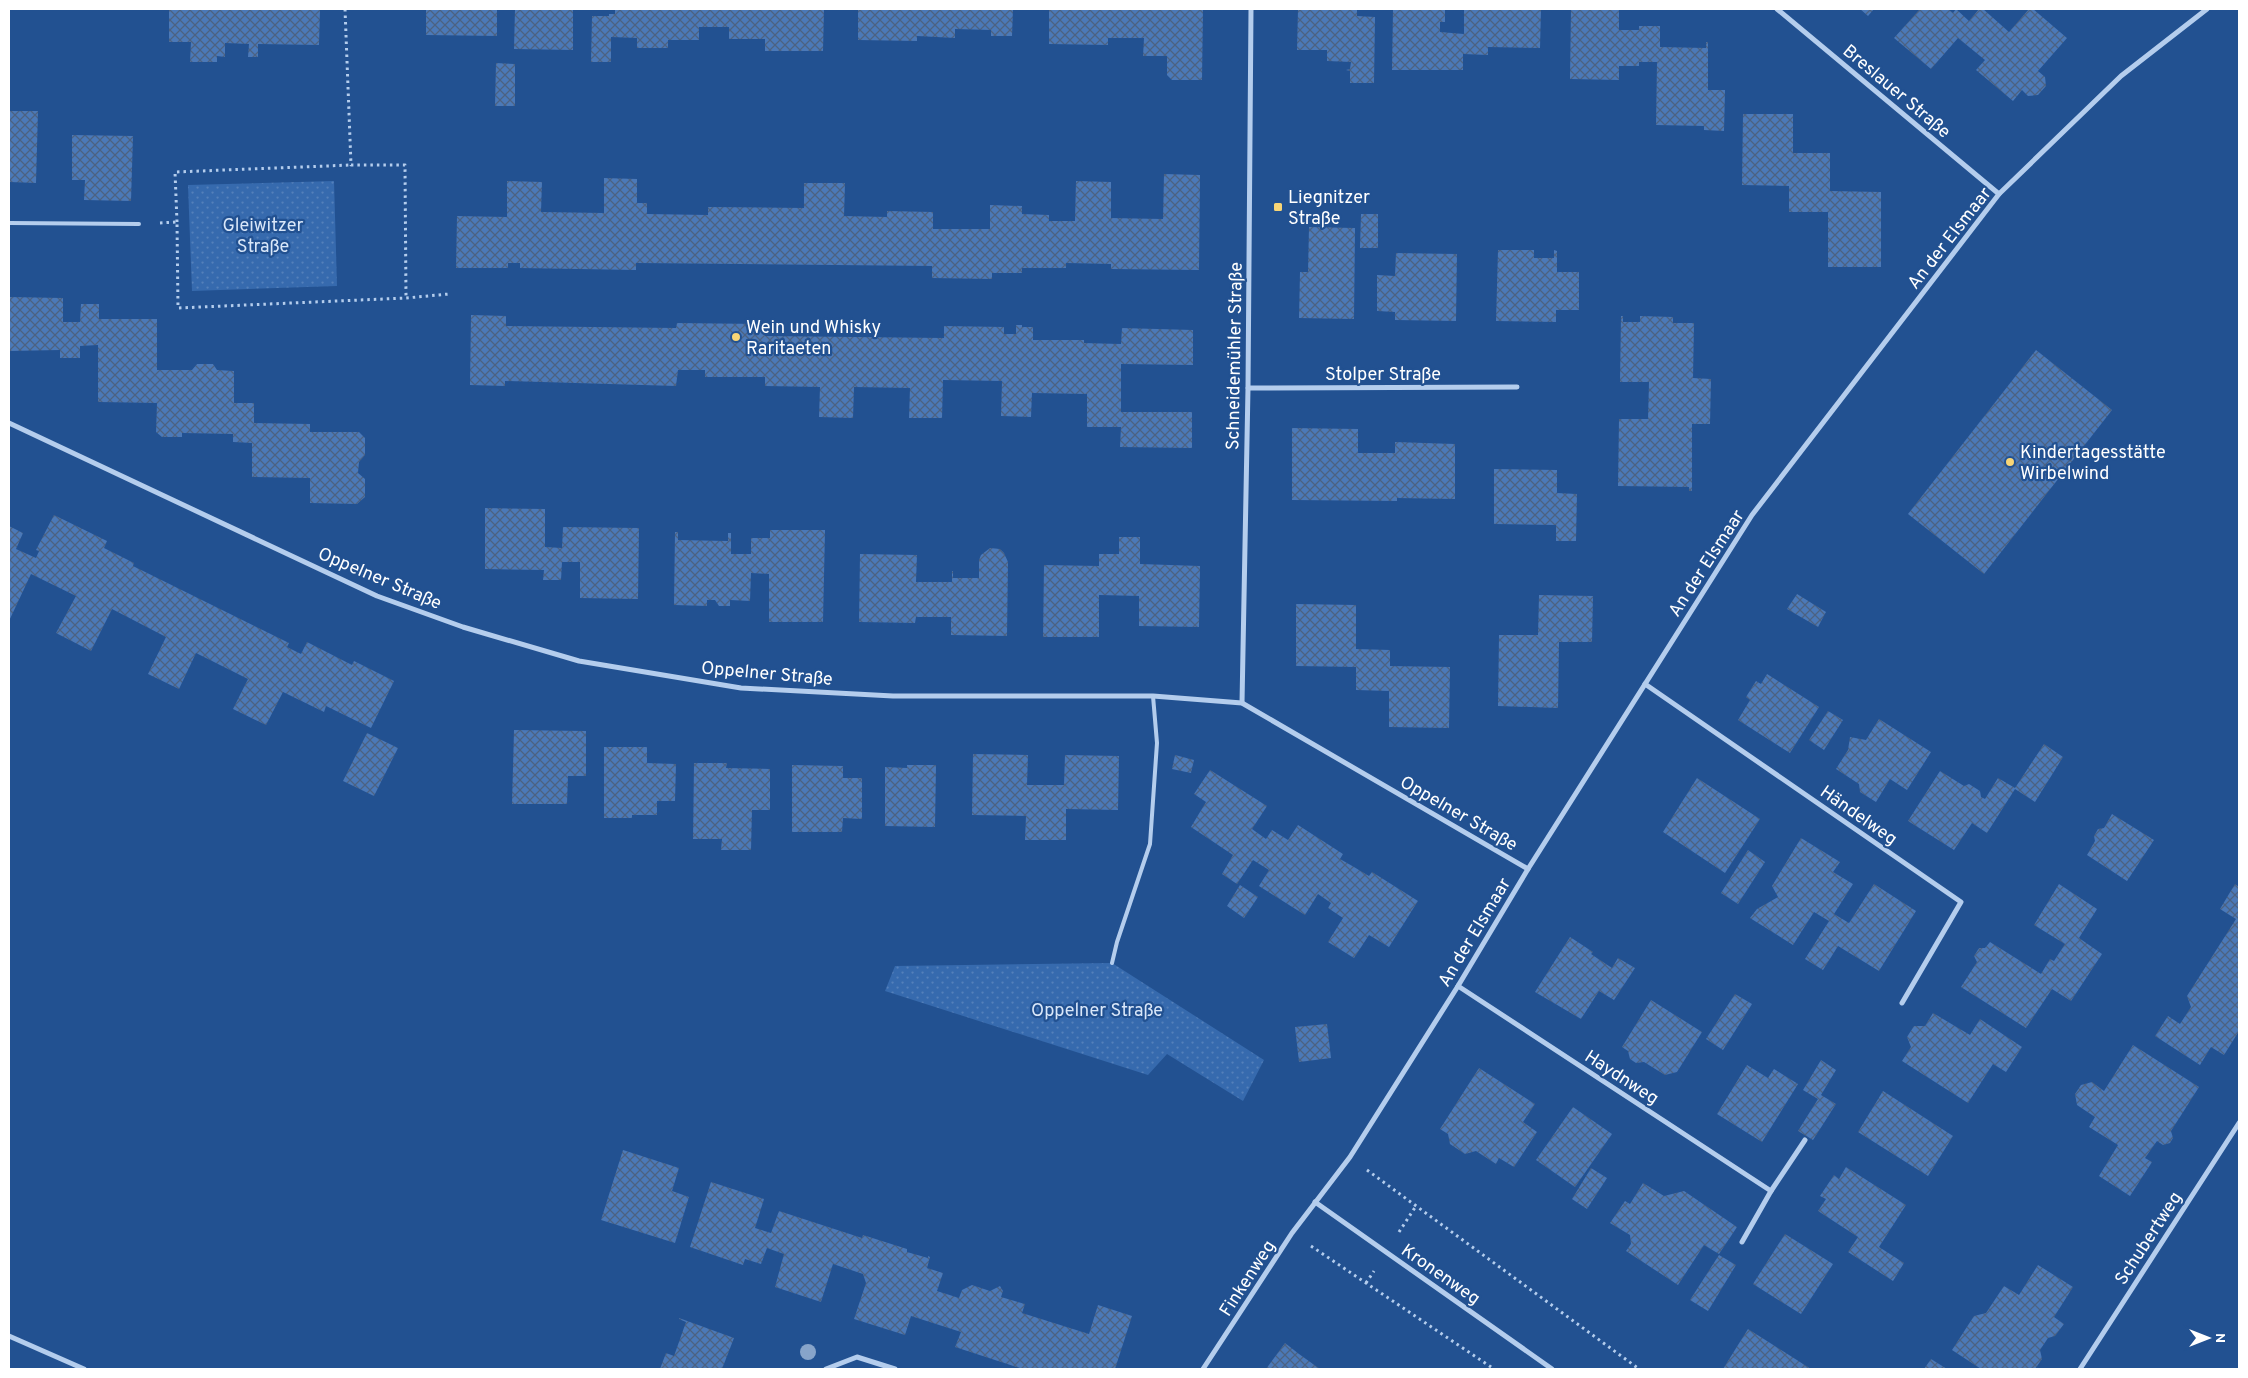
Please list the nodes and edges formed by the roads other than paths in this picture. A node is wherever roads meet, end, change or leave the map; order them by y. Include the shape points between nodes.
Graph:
1 (1251, 9) edge
2 (1777, 9) edge
3 (2207, 9) edge
4 (1999, 194) junction
5 (9, 223) edge
6 (139, 224) road end
7 (1517, 387) dead end
8 (1248, 388) junction
9 (9, 423) edge
10 (1645, 684) junction
11 (1153, 696) junction
12 (1242, 703) junction
13 (1528, 869) junction
14 (1112, 963) dead end
15 (1458, 986) junction
16 (1902, 1003) dead end
17 (2239, 1123) edge
18 (1805, 1140) dead end
19 (1771, 1191) junction
20 (1315, 1202) junction
21 (1742, 1242) dead end
22 (9, 1336) edge
23 (84, 1369) edge
24 (826, 1369) edge
25 (895, 1369) edge
26 (1203, 1369) edge
27 (1552, 1369) edge
28 (2080, 1369) edge

1 - 8 street, Schneidemühler Straße
2 - 4 street, Breslauer Straße
3 - 4 street, An der Elsmaar via 2121,76
4 - 10 street, An der Elsmaar via 1752,515
5 - 6 lane
7 - 8 street, Stolper Straße
8 - 12 street, Schneidemühler Straße
9 - 11 street, Oppelner Straße via 377,596 463,627 579,661 741,688 893,696
10 - 13 street, An der Elsmaar
10 - 16 street, Händelweg via 1961,902
11 - 12 street, Oppelner Straße
11 - 14 lane via 1157,743 1150,844
12 - 13 street, Oppelner Straße
13 - 15 street, An der Elsmaar
15 - 19 street, Haydnweg
15 - 20 street, An der Elsmaar via 1350,1157
17 - 28 street, Schubertweg
18 - 19 street
19 - 21 street
20 - 26 street, Finkenweg
20 - 27 street, Kronenweg
22 - 23 street
24 - 25 street via 857,1357

